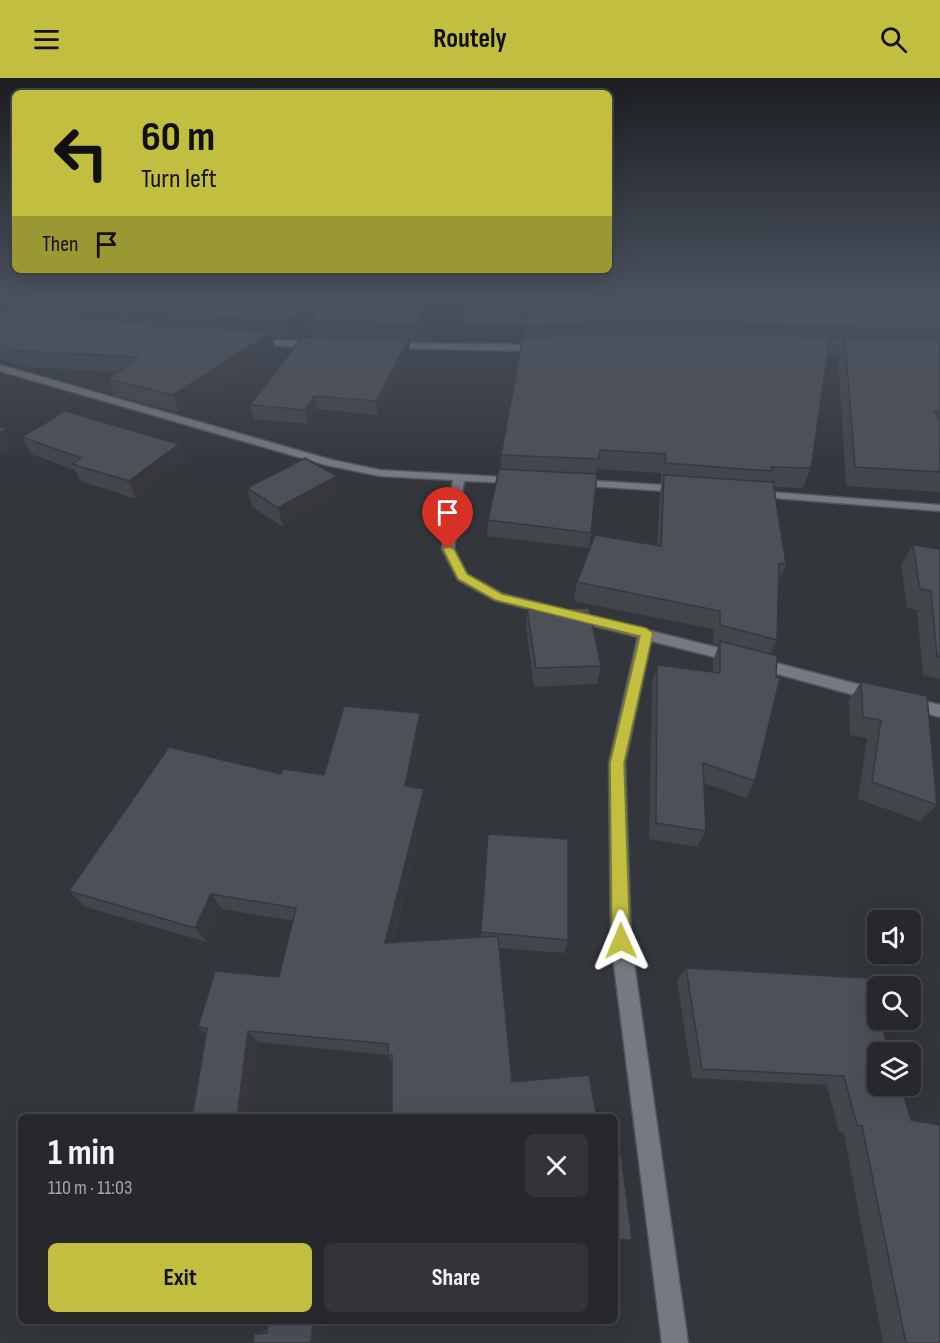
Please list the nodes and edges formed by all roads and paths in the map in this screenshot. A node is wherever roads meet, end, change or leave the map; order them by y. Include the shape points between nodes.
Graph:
1 (0, 368) edge
2 (459, 477) junction
3 (529, 481) edge
4 (563, 482) edge
5 (692, 490) edge
6 (740, 493) edge
7 (940, 508) edge
8 (646, 633) junction
9 (940, 711) edge
10 (675, 1343) edge

1 - 2 street via 330,463 380,472
2 - 3 street
2 - 8 street via 448,549 462,577 499,597
4 - 5 street
6 - 7 street
8 - 9 street
8 - 10 street via 617,763 621,941

